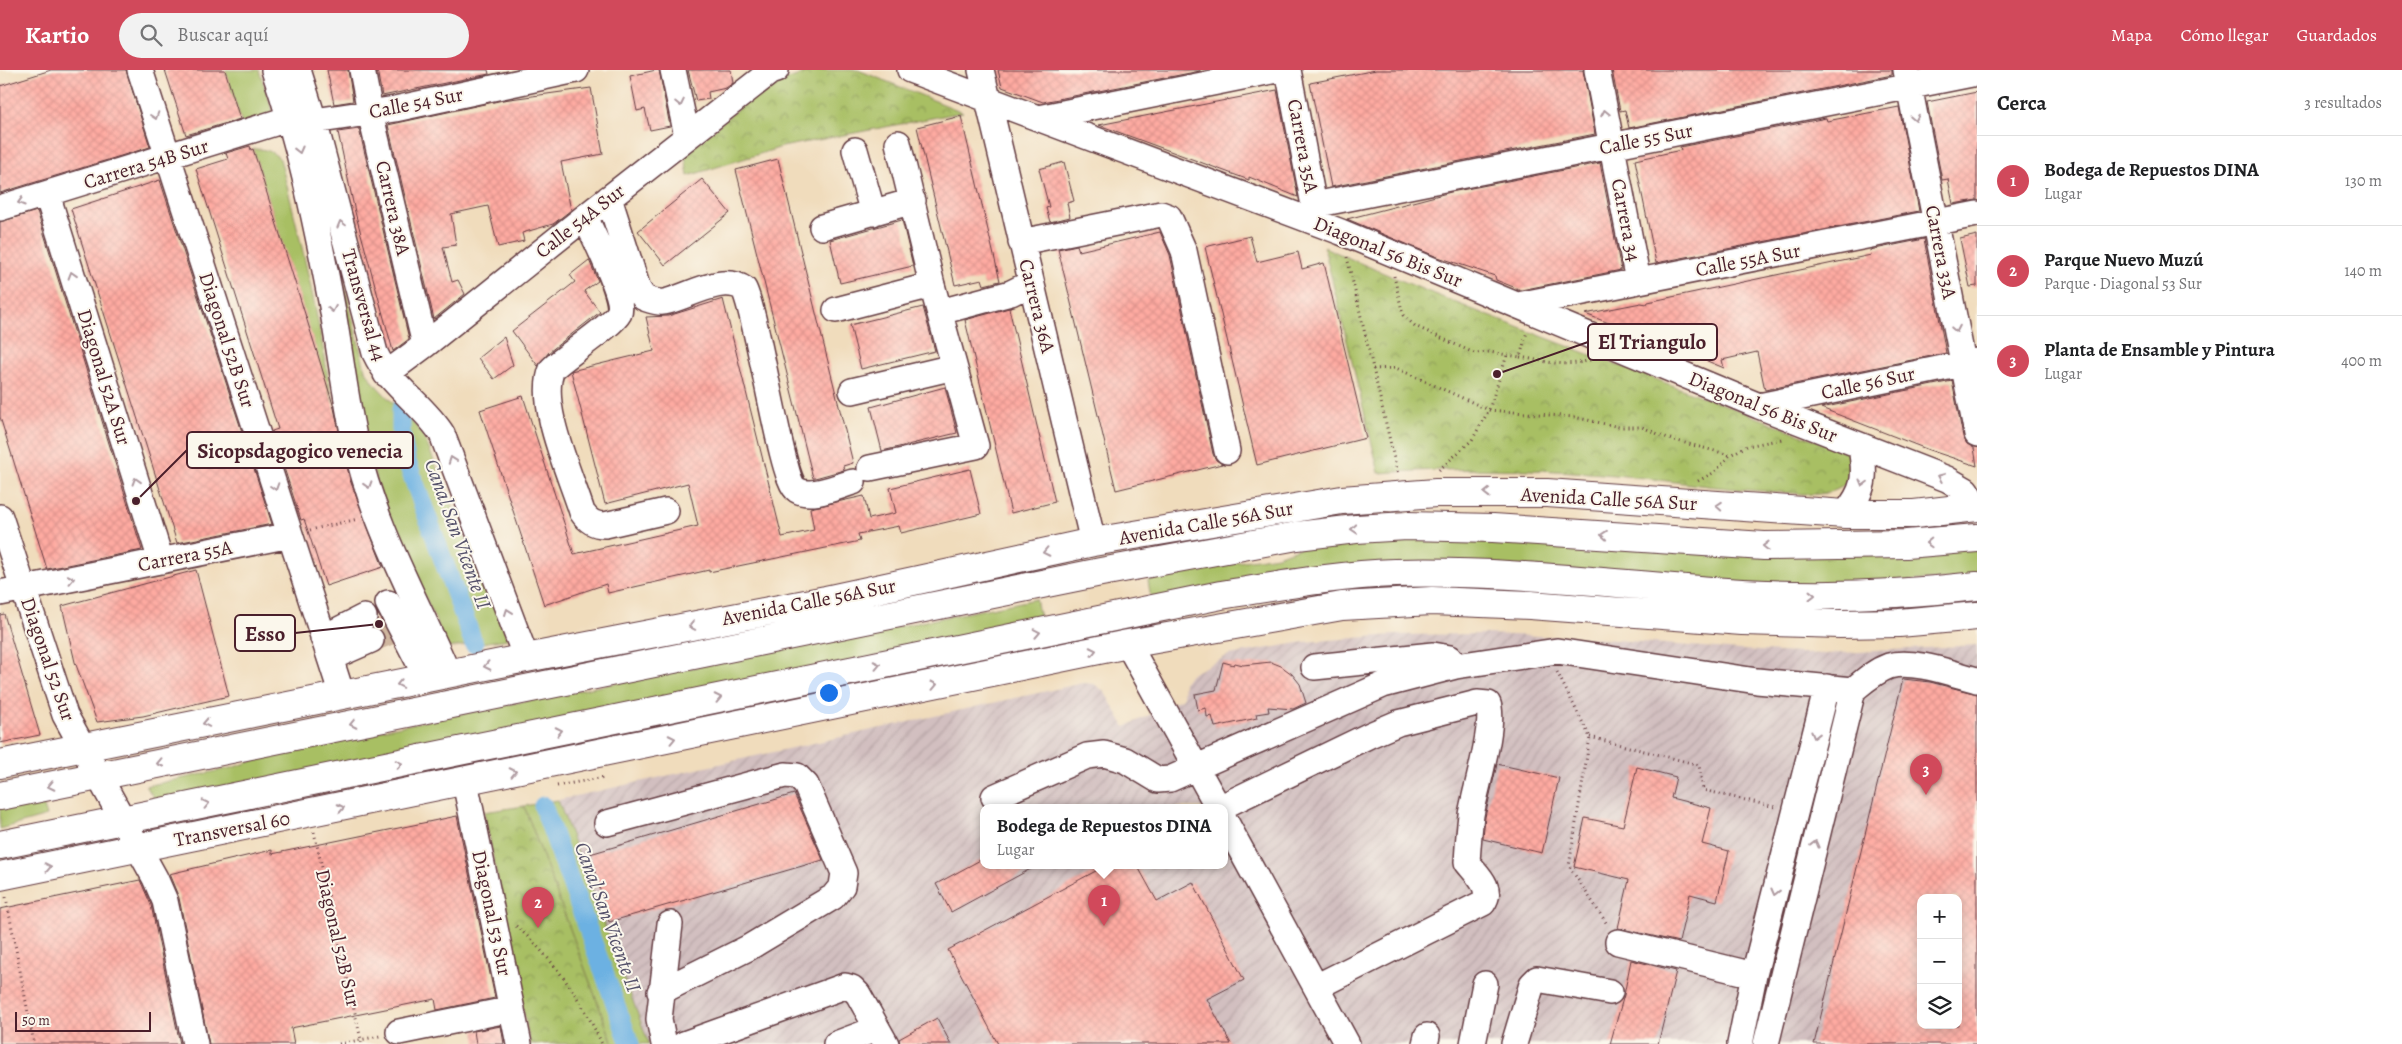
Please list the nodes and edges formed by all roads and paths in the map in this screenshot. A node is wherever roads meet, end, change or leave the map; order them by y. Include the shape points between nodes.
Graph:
1 (140, 70) edge
2 (274, 70) edge
3 (298, 70) edge
4 (362, 70) edge
5 (576, 70) edge
6 (673, 70) edge
7 (776, 70) edge
8 (910, 70) edge
9 (981, 70) edge
10 (1277, 70) edge
11 (1288, 70) edge
12 (1597, 70) edge
13 (1977, 73) edge
14 (1907, 78) edge
15 (986, 98) junction
16 (370, 112) junction
17 (1038, 118) junction
18 (302, 120) junction
19 (687, 136) junction
20 (898, 143) dead end
21 (1612, 146) junction
22 (855, 150) dead end
23 (168, 157) junction
24 (47, 194) junction
25 (609, 198) junction
26 (913, 201) junction
27 (0, 208) edge
28 (873, 212) junction
29 (1316, 214) junction
30 (1977, 214) edge
31 (584, 217) junction
32 (1936, 222) junction
33 (822, 227) dead end
34 (1341, 232) junction
35 (1021, 242) junction
36 (1400, 256) junction
37 (1638, 281) junction
38 (1031, 283) junction
39 (932, 285) junction
40 (1526, 308) junction
41 (836, 310) dead end
42 (940, 312) junction
43 (425, 345) junction
44 (1622, 348) junction
45 (1507, 355) junction
46 (1520, 357) junction
47 (1970, 362) edge
48 (954, 367) junction
49 (1373, 369) junction
50 (386, 374) junction
51 (852, 391) dead end
52 (1760, 406) junction
53 (1489, 410) junction
54 (1977, 434) edge
55 (1791, 438) dead end
56 (1861, 447) junction
57 (1227, 451) dead end
58 (1730, 455) junction
59 (1433, 475) dead end
60 (1399, 480) dead end
61 (1690, 484) dead end
62 (1342, 500) junction
63 (1976, 507) edge
64 (666, 511) dead end
65 (1845, 514) junction
66 (0, 516) edge
67 (361, 518) dead end
68 (1441, 527) junction
69 (290, 535) junction
70 (1977, 538) edge
71 (1093, 542) junction
72 (161, 561) junction
73 (1977, 586) edge
74 (410, 590) junction
75 (12, 591) edge
76 (1711, 591) junction
77 (826, 600) junction
78 (1603, 610) junction
79 (1977, 616) edge
80 (384, 621) junction
81 (752, 643) junction
82 (1128, 644) junction
83 (327, 648) junction
84 (526, 658) junction
85 (1456, 666) junction
86 (1314, 667) dead end
87 (1554, 667) dead end
88 (437, 676) junction
89 (1977, 680) edge
90 (793, 683) junction
91 (1827, 687) junction
92 (1853, 690) junction
93 (901, 692) junction
94 (342, 695) junction
95 (241, 716) junction
96 (325, 729) junction
97 (1590, 737) junction
98 (83, 747) junction
99 (0, 764) edge
100 (1196, 768) junction
101 (351, 774) junction
102 (614, 775) dead end
103 (99, 776) junction
104 (465, 782) junction
105 (555, 787) dead end
106 (0, 796) edge
107 (994, 797) dead end
108 (1216, 804) edge
109 (1228, 804) edge
110 (1795, 812) junction
111 (124, 820) junction
112 (607, 823) dead end
113 (258, 824) junction
114 (1228, 826) edge
115 (324, 831) dead end
116 (314, 833) junction
117 (305, 835) dead end
118 (0, 845) edge
119 (139, 848) junction
120 (1, 876) edge
121 (490, 905) junction
122 (670, 924) dead end
123 (1618, 942) joint
124 (1761, 948) junction
125 (1789, 951) junction
126 (1485, 984) dead end
127 (1752, 986) junction
128 (1316, 987) junction
129 (660, 992) junction
130 (1610, 992) dead end
131 (1777, 1003) junction
132 (512, 1009) junction
133 (399, 1032) joint
134 (881, 1036) edge
135 (361, 1042) edge
136 (34, 1044) edge
137 (194, 1044) edge
138 (339, 1044) edge
139 (519, 1044) edge
140 (602, 1044) edge
141 (664, 1044) edge
142 (684, 1044) edge
143 (836, 1044) edge
144 (1347, 1044) edge
145 (1473, 1044) edge
146 (1514, 1044) edge
147 (1740, 1044) edge
148 (1766, 1044) edge

1 -> 23 street, Diagonal 52B Sur
2 - 18 street, Transversal 44
3 - 18 street, Transversal 44
4 - 16 street, Carrera 38A
5 - 16 street, Calle 54 Sur
6 -> 19 street
7 - 19 street, Calle 54A Sur
8 - 15 street, Diagonal 56 Bis Sur
9 - 15 street, Carrera 36A
10 - 17 street
11 - 29 street, Carrera 35A
21 -> 12 street, Carrera 34
13 - 14 street, Calle 55 Sur
14 - 21 street, Calle 55 Sur
14 -> 32 street, Carrera 33A
15 - 17 street, Diagonal 56 Bis Sur
15 - 35 street, Carrera 36A
16 - 18 street, Calle 54 Sur
16 - 43 street, Carrera 38A
17 - 29 street, Diagonal 56 Bis Sur
18 - 23 street, Carrera 54B Sur
50 -> 18 street, Transversal 44 via 375,353
18 -> 74 street, Transversal 44 via 356,447 377,514
19 - 25 street, Calle 54A Sur
20 - 26 street
21 - 29 street, Calle 55 Sur
21 - 37 street, Carrera 34
22 - 28 street
23 - 24 street, Carrera 54B Sur
23 -> 69 street, Diagonal 52B Sur
24 -> 27 street, Carrera 54B Sur
72 -> 24 street, Diagonal 52A Sur
25 - 31 street, Calle 54A Sur
25 - 48 street via 638,290 644,298 663,302 707,287 732,284 744,289 756,322 785,460 798,491 822,491 861,475 976,446
26 - 28 street
26 - 39 street
28 - 33 street
29 - 34 street, Diagonal 56 Bis Sur
30 - 32 street, Calle 55A Sur
31 - 43 street, Calle 54A Sur
31 - 64 street via 621,302 613,321 552,369 548,392 554,428 587,520 604,525
32 - 37 street, Calle 55A Sur
32 -> 47 street, Carrera 33A
34 - 36 street, Diagonal 56 Bis Sur
34 - 49 path
35 - 38 street, Carrera 36A
35 - 57 street via 1161,214 1169,216 1184,251
36 - 40 street, Diagonal 56 Bis Sur
36 - 45 path via 1394,278 1403,315 1415,326 1474,353
37 - 40 street, Calle 55A Sur
38 - 42 street via 1011,293
38 - 71 street, Carrera 36A
39 - 41 street
39 - 42 street
40 - 44 street, Diagonal 56 Bis Sur
40 - 46 path
42 - 48 street
43 - 50 street, Calle 54A Sur
44 - 46 path via 1582,363 1552,364
44 - 52 street, Diagonal 56 Bis Sur
45 - 46 path
45 - 53 path
47 - 52 street, Calle 56 Sur
47 - 54 street, Carrera 33A
48 - 51 street
49 - 53 path via 1396,368
49 - 60 path
84 -> 50 street, Transversal 44 via 442,434 434,421
52 - 56 street, Diagonal 56 Bis Sur
53 - 58 path via 1574,417 1619,427 1642,427 1670,439
53 - 59 path via 1472,440
55 - 58 path via 1747,446
63 -> 56 street, Diagonal 56 Bis Sur via 1966,490 1947,479
56 -> 65 street, Diagonal 56 Bis Sur via 1865,472 1859,497
58 - 61 path via 1715,472
65 -> 62 highway, Avenida Calle 56A Sur via 1547,493 1436,493
62 - 68 highway
62 - 71 highway, Avenida Calle 56A Sur
63 - 65 highway, Avenida Calle 56A Sur via 1914,514
66 - 75 street, Diagonal 52 Sur
67 - 69 path
70 -> 68 highway, Avenida Calle 56A Sur via 1896,545 1764,546 1568,531
68 -> 81 highway, Avenida Calle 56A Sur via 1356,529 1297,536
69 - 72 street, Carrera 55A
69 - 83 street, Diagonal 52B Sur
71 -> 77 highway, Avenida Calle 56A Sur
75 -> 72 street, Carrera 55A
76 -> 73 highway via 1862,594
74 - 80 street
74 - 88 street, Transversal 44
75 - 98 street, Diagonal 52 Sur
76 - 78 highway
90 -> 76 highway via 1221,595 1321,579 1435,573 1648,584
77 - 81 highway
77 -> 84 highway, Avenida Calle 56A Sur
78 - 79 highway via 1742,621 1840,624
78 - 82 highway via 1432,601 1391,602 1305,611
80 - 83 street
80 - 88 street
81 -> 96 highway, Avenida Calle 56A Sur
93 -> 82 highway
82 - 100 street
83 - 94 street, Diagonal 52B Sur
84 -> 88 highway, Avenida Calle 56A Sur
85 - 86 street via 1450,658 1433,655
85 - 91 street via 1557,651
85 - 100 street via 1384,685
87 - 97 path
88 -> 94 highway
89 - 92 street via 1907,665 1890,666 1874,673
90 - 93 highway
101 -> 90 highway, Transversal 60
91 - 92 street
91 -> 110 street
125 -> 92 street
104 -> 93 highway
94 - 95 highway
95 - 96 highway
95 -> 98 highway
96 -> 103 highway
97 - 110 path via 1699,765 1703,790
97 - 123 path via 1569,866
98 - 99 highway
98 - 103 street, Diagonal 52 Sur
100 - 107 street via 1184,775 1158,780 1125,760 1104,754 1087,756
100 - 108 street
111 -> 101 highway, Transversal 60
101 - 113 highway
102 - 105 path
103 -> 106 highway
103 - 111 street, Diagonal 52 Sur
113 -> 104 highway, Transversal 60
104 - 121 street, Diagonal 53 Sur
109 - 128 street via 1391,726 1477,703 1488,704 1487,734 1471,815 1466,862 1485,885 1488,893 1483,903
110 -> 124 street
111 - 118 highway, Transversal 60
111 - 119 street, Diagonal 52 Sur
112 - 129 street via 785,775 797,776 806,786 844,873 842,886 833,897 748,948
113 - 119 highway, Transversal 60
114 - 128 street
115 - 116 path
116 - 117 path
116 - 135 path, Diagonal 52B Sur
120 -> 119 highway, Transversal 60
119 - 137 street via 165,900
120 - 136 path
121 - 132 street, Diagonal 53 Sur
121 - 140 path via 530,938 554,966 590,1016
122 - 129 street
123 - 127 street
124 - 125 street
124 - 127 street
125 - 131 street
126 - 145 street
127 - 131 street
127 - 147 street
128 - 144 street
129 - 141 street via 659,1018
130 - 146 street via 1538,979 1532,984
131 - 148 street
132 - 133 street
132 - 139 street, Diagonal 53 Sur
133 - 135 path
134 - 142 street via 858,994 845,986
134 - 143 street
135 - 138 path

